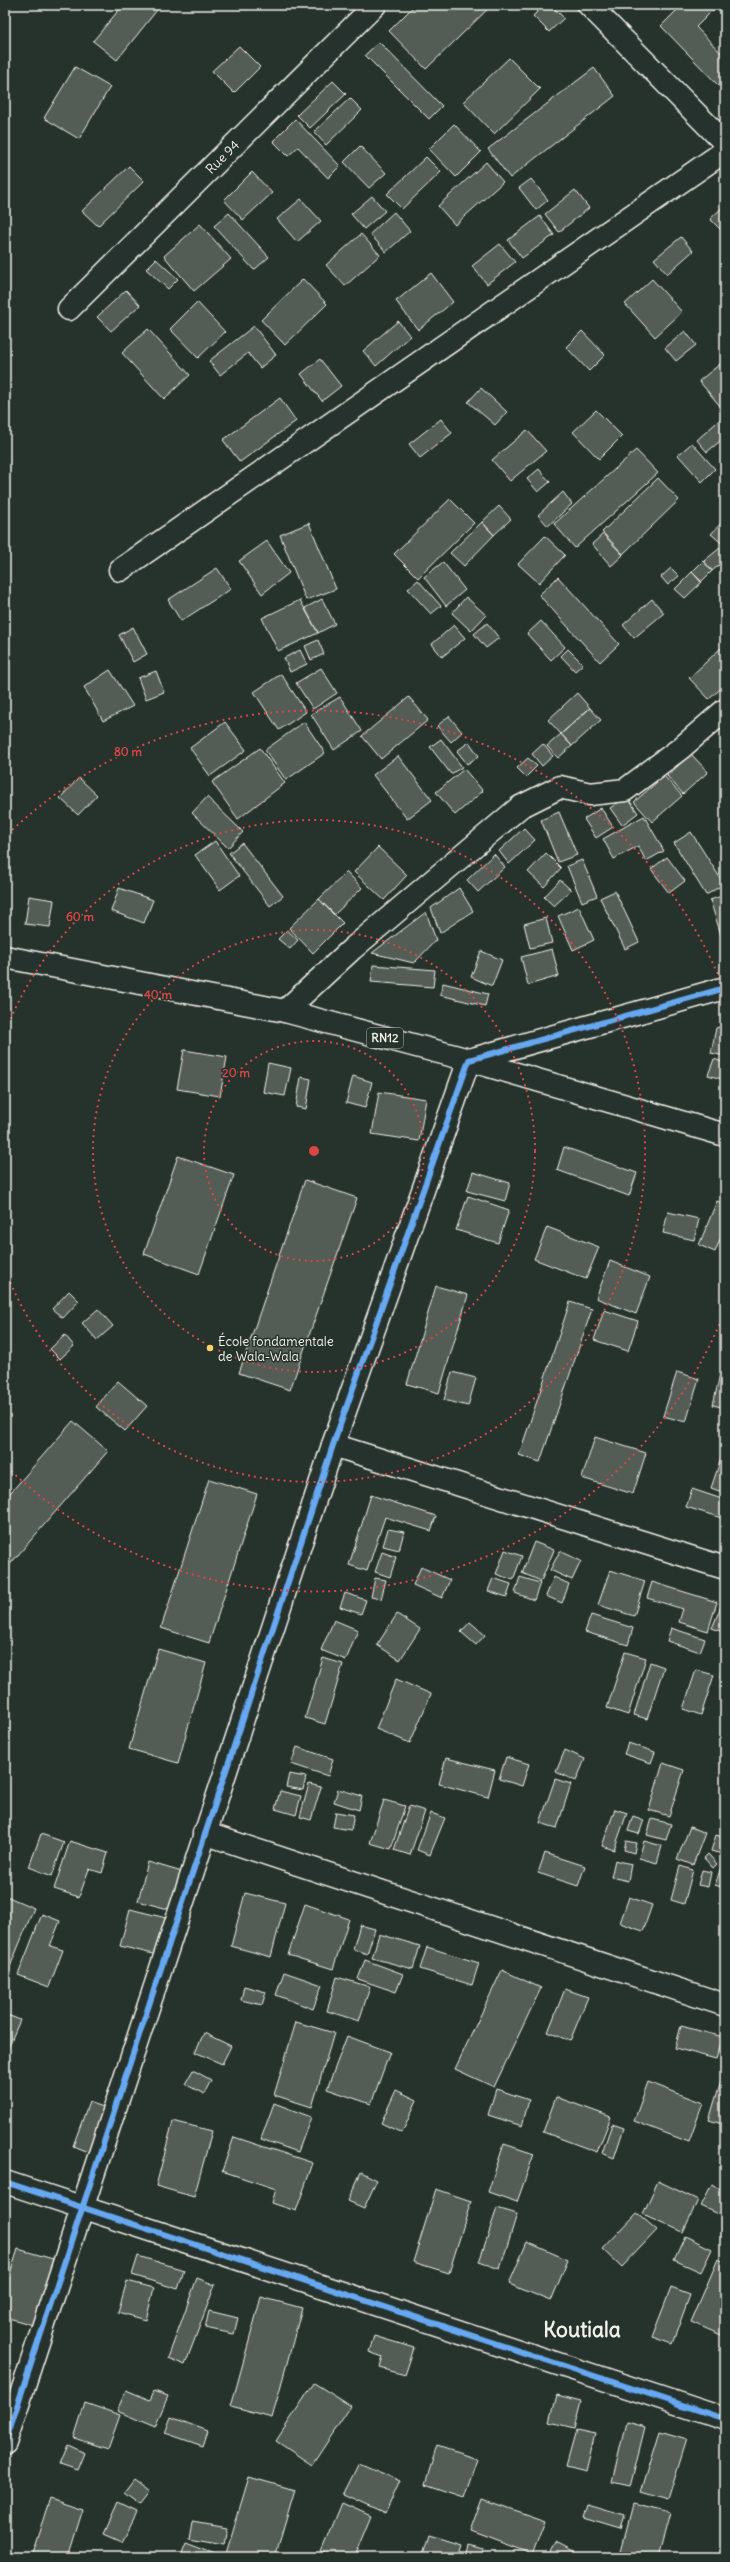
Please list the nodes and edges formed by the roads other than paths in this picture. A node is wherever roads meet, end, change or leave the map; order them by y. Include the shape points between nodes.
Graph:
1 (375, 5) edge
2 (589, 5) edge
3 (725, 143) edge
4 (725, 151) edge
5 (69, 309) dead end
6 (120, 570) dead end
7 (725, 710) edge
8 (5, 957) edge
9 (725, 988) edge
10 (285, 1011) junction
11 (469, 1060) junction
12 (725, 1135) edge
13 (333, 1445) junction
14 (725, 1568) edge
15 (204, 1834) junction
16 (725, 2005) edge
17 (5, 2182) edge
18 (81, 2207) junction
19 (725, 2418) edge
20 (5, 2443) edge

1 - 5 street, Rue 94
2 - 3 street
4 - 6 street
7 - 10 street via 681,748 625,790 590,794 560,787 520,807 352,948
8 - 10 street, RN12
9 - 11 street
10 - 11 street, RN12
11 - 12 street, RN12
11 - 13 street
13 - 14 street
13 - 15 street
15 - 16 street
15 - 18 street
17 - 18 street
18 - 19 street
18 - 20 street

